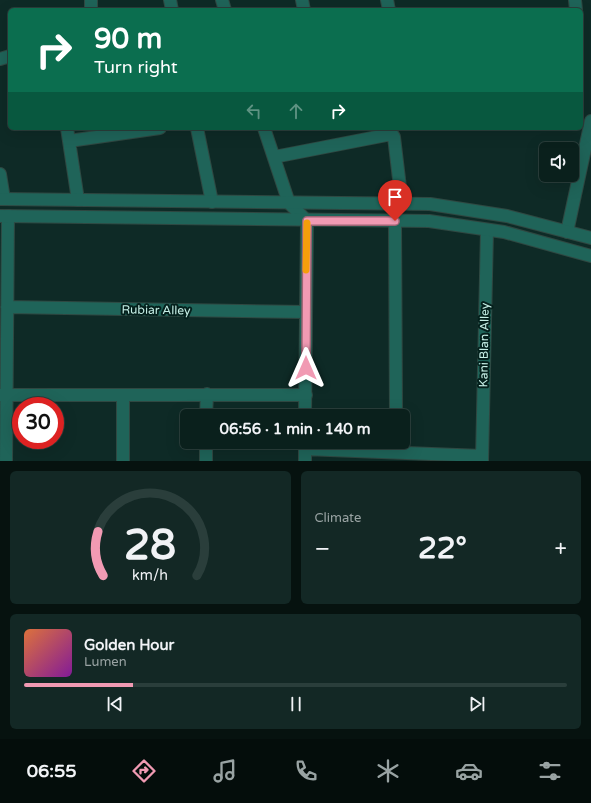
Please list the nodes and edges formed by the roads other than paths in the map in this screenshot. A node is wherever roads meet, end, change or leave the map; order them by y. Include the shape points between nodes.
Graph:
1 (591, 121) edge
2 (67, 130) edge
3 (137, 130) edge
4 (197, 130) edge
5 (265, 130) edge
6 (125, 131) edge
7 (376, 132) edge
8 (69, 141) junction
9 (274, 156) junction
10 (0, 174) edge
11 (2, 199) edge
12 (78, 200) junction
13 (212, 202) junction
14 (289, 203) junction
15 (402, 204) junction
16 (4, 216) edge
17 (307, 221) junction
18 (395, 221) junction
19 (487, 230) junction
20 (567, 232) junction
21 (591, 238) edge
22 (591, 256) edge
23 (7, 307) junction
24 (306, 312) junction
25 (207, 394) junction
26 (3, 395) edge
27 (306, 395) junction
28 (123, 396) junction
29 (206, 409) edge
30 (305, 409) edge
31 (396, 409) edge
32 (206, 449) edge
33 (350, 449) edge
34 (410, 449) edge
35 (305, 451) edge
36 (482, 459) edge
37 (6, 461) edge
38 (122, 461) edge
39 (206, 461) edge

1 - 20 street
2 - 8 street
3 - 6 street
4 - 13 street
5 - 9 street
6 - 8 street
7 - 9 street
7 - 15 street via 392,134 394,137
8 - 12 street
9 - 14 street
10 - 11 street
11 - 12 street
12 - 13 street
13 - 14 street
14 - 15 street
14 - 17 street
15 - 20 street via 430,204 507,216
16 - 17 street
16 - 23 street
17 - 18 street
17 - 24 street
18 - 19 street via 429,221
18 - 31 street
19 - 22 street via 504,232
19 - 36 street, Kani Blan Alley
20 - 21 street
23 - 24 street, Rubiar Alley
23 - 26 street
24 - 27 street
25 - 27 street
25 - 28 street
25 - 29 street
26 - 28 street
26 - 37 street
27 - 30 street
28 - 38 street
32 - 39 street
33 - 35 street
34 - 36 street

